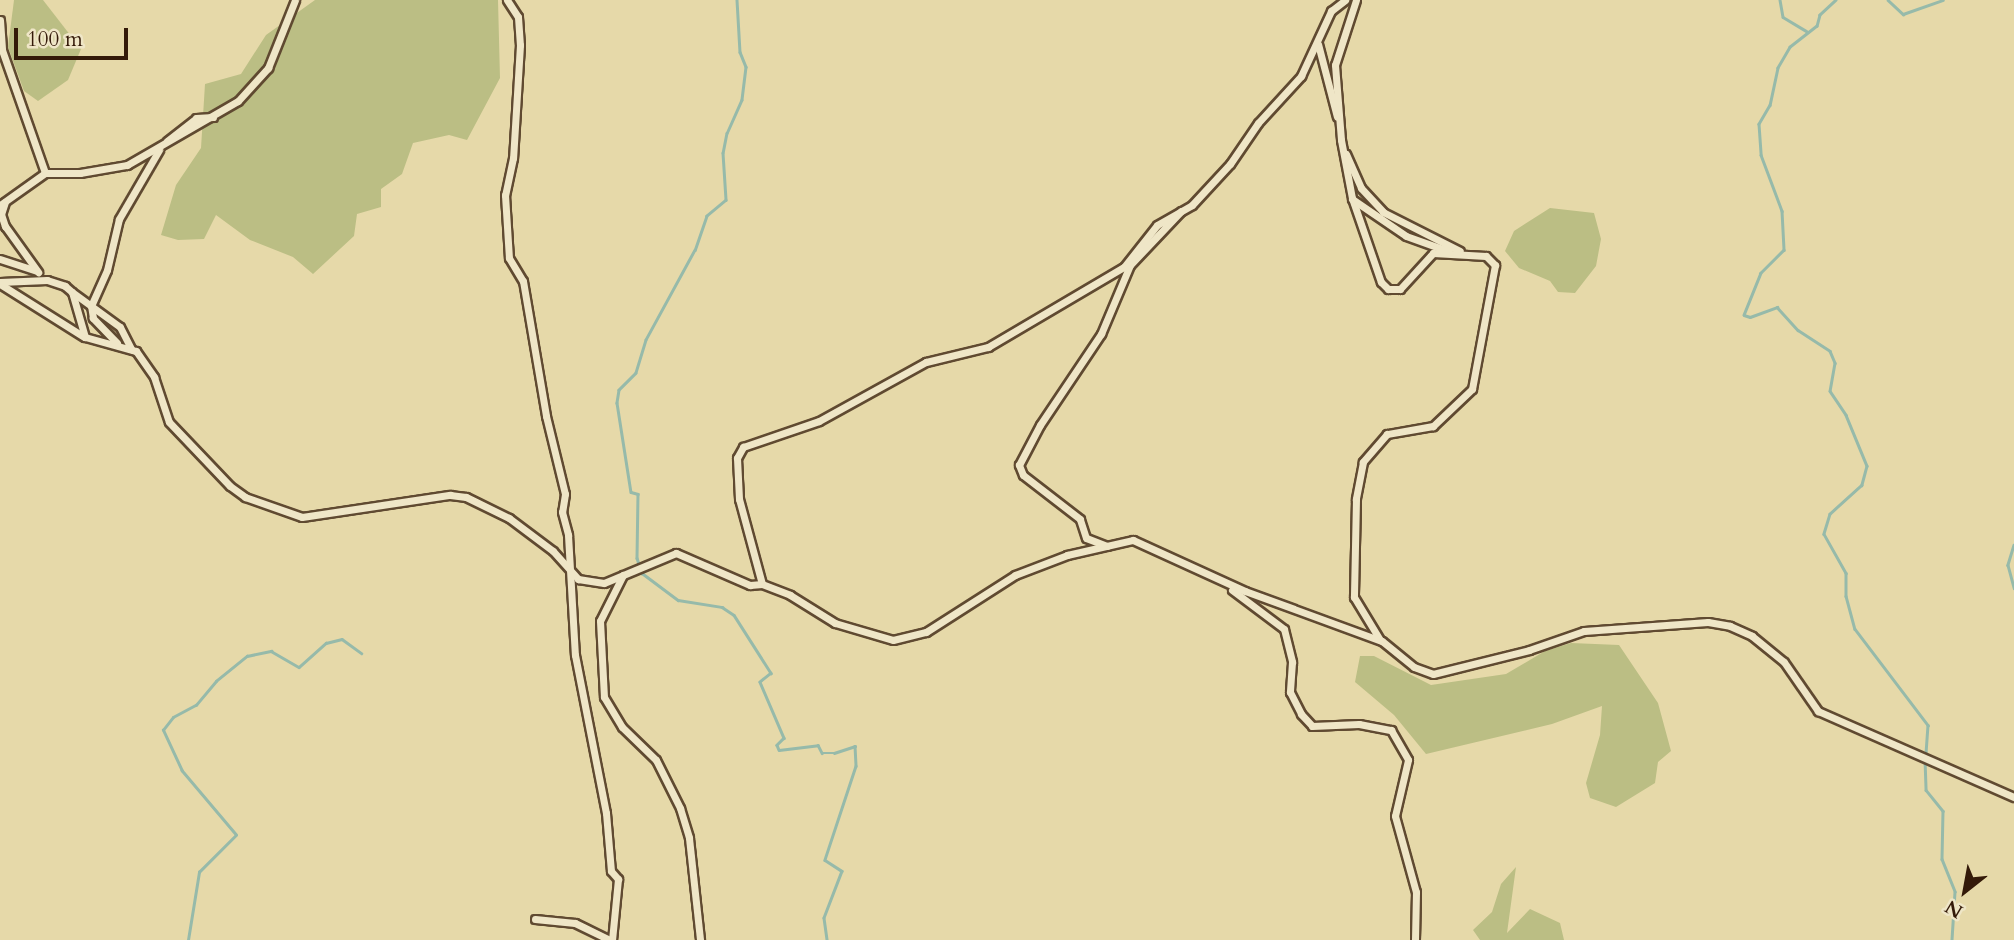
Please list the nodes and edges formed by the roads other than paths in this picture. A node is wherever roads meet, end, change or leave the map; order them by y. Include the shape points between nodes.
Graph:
1 (295, 0) edge
2 (507, 0) edge
3 (1335, 0) edge
4 (1345, 0) edge
5 (1356, 0) edge
6 (1331, 11) junction
7 (0, 19) edge
8 (1318, 44) junction
9 (1340, 124) junction
10 (161, 147) junction
11 (1344, 151) junction
12 (45, 173) junction
13 (1352, 198) junction
14 (3, 203) edge
15 (1182, 210) junction
16 (1452, 252) junction
17 (1461, 252) junction
18 (0, 259) edge
19 (38, 272) junction
20 (47, 279) junction
21 (0, 283) edge
22 (72, 292) junction
23 (91, 306) junction
24 (85, 337) junction
25 (121, 346) junction
26 (131, 349) junction
27 (1110, 546) junction
28 (567, 570) junction
29 (624, 575) junction
30 (1212, 575) junction
31 (762, 584) junction
32 (1382, 641) junction
33 (2014, 797) edge
34 (535, 919) dead end
35 (611, 940) edge
36 (700, 940) edge
37 (1415, 940) edge

1 - 10 street via 268,68 252,89
2 - 28 street via 518,17 520,45 513,158 505,195 509,258 523,281 545,416 565,494
3 - 6 street
4 - 6 street
5 - 9 street via 1335,65
6 - 8 street
7 - 12 street via 2,50
8 - 9 street
8 - 15 street via 1301,76 1230,164
9 - 11 street
10 - 12 street via 127,165
10 - 23 street via 119,219 107,270
11 - 13 street
11 - 17 street via 1361,188 1383,212
12 - 14 street
13 - 16 street via 1406,236
13 - 16 street via 1367,251 1388,289 1400,289 1412,279 1427,256
14 - 19 street via 5,226
15 - 27 street via 1130,265 1092,350 1040,425 1019,465 1023,475 1080,519 1086,538
15 - 31 street via 1157,225 1124,267 988,346 926,362 819,421 743,447 737,458 739,499
16 - 17 street
17 - 32 street via 1486,256 1495,265 1472,389 1433,426 1403,429 1375,443 1359,479 1354,597
18 - 19 street
19 - 20 street
20 - 21 street
20 - 22 street
21 - 24 street
22 - 23 street
22 - 24 street
23 - 25 street via 106,335
23 - 26 street via 120,327
24 - 25 street
25 - 26 street
26 - 28 street via 154,377 169,422 244,497 302,517 320,518 437,497 466,498 509,518 553,551
27 - 30 street via 1143,542
27 - 31 street via 1067,555 1015,575 926,632 892,640 835,623
28 - 29 street via 578,579 604,583
28 - 35 street via 573,596 575,655 606,813 611,871 618,879
29 - 31 street via 676,553 750,585
29 - 36 street via 600,621 604,697 622,727 656,760 680,808 689,838
30 - 32 street
30 - 37 street via 1284,629 1292,662 1290,692 1300,714 1312,726 1359,724 1391,730 1408,760 1395,816 1416,892
32 - 33 street via 1414,667 1433,674 1584,631 1708,622 1730,626 1752,636 1784,662 1818,711
34 - 35 street via 575,923

